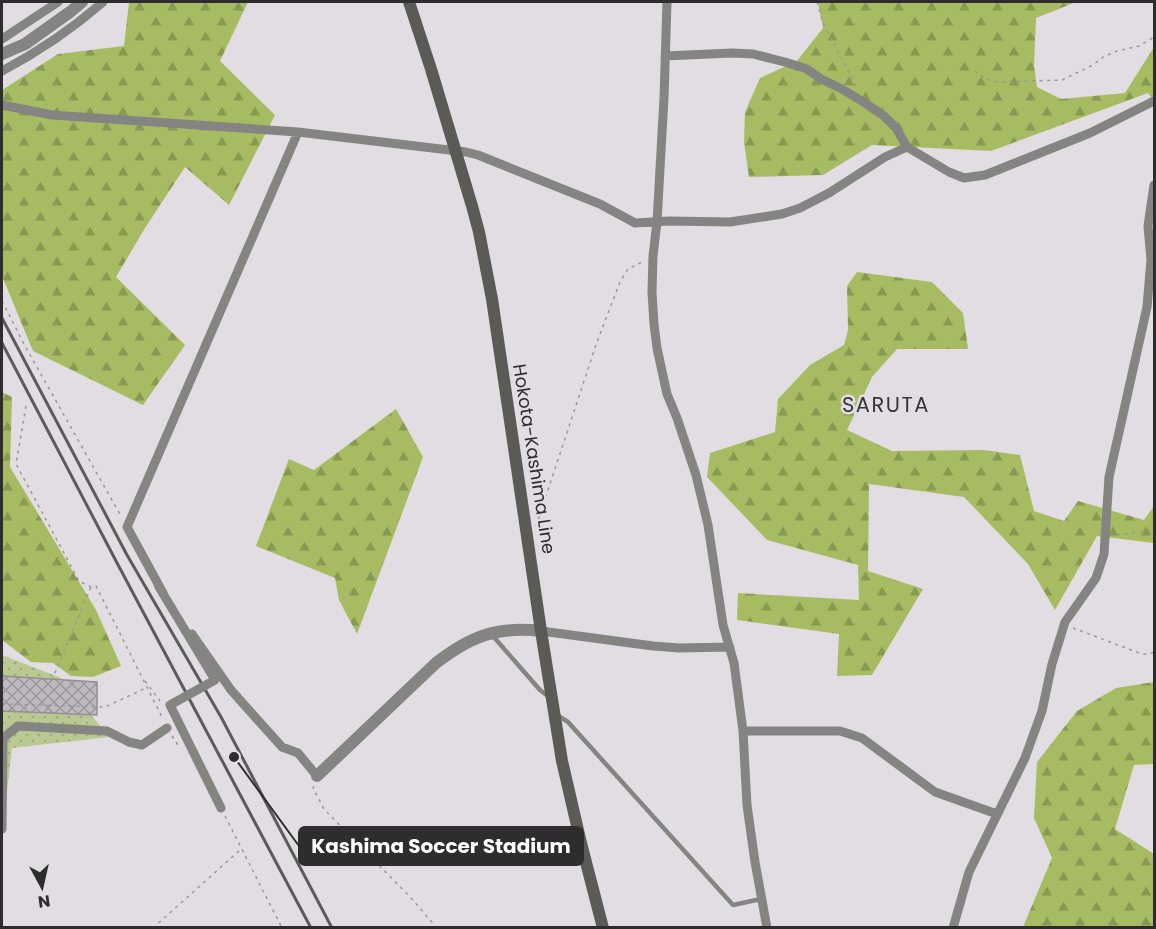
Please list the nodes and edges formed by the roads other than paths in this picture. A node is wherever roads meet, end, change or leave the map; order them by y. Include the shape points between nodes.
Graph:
1 (58, 2) edge
2 (82, 2) edge
3 (104, 2) edge
4 (409, 2) edge
5 (667, 2) edge
6 (2, 39) edge
7 (2, 54) edge
8 (665, 56) junction
9 (2, 71) edge
10 (1155, 101) edge
11 (2, 105) edge
12 (298, 132) junction
13 (907, 147) junction
14 (456, 150) junction
15 (1155, 185) edge
16 (657, 222) junction
17 (159, 587) junction
18 (541, 631) junction
19 (490, 633) junction
20 (730, 647) junction
21 (552, 698) junction
22 (554, 713) junction
23 (167, 728) road end
24 (743, 731) junction
25 (318, 776) joint
26 (221, 808) road end
27 (997, 814) junction
28 (2, 829) edge
29 (762, 898) junction
30 (603, 927) edge
31 (767, 927) edge
32 (953, 927) edge

1 - 6 street
2 - 7 street via 25,44
3 - 9 street
4 - 14 main road, Hokota-Kashima Line
5 - 8 street
8 - 13 street via 753,54 807,69 884,117
8 - 16 street
10 - 13 street via 1090,133 984,175 964,178
11 - 12 street via 51,115
12 - 14 street
12 - 17 street via 127,527
13 - 16 street via 830,193 782,214 730,222
14 - 16 street via 557,186 635,223
14 - 18 main road, Hokota-Kashima Line via 492,299
15 - 27 street via 1148,226 1151,260 1147,307 1109,477 1104,554 1096,578 1065,622 1042,711
16 - 20 street via 652,292 657,348 667,394 696,474
17 - 25 street via 231,690 282,747 298,753
17 - 26 street, bridge via 215,680 170,705
18 - 19 street via 512,629
18 - 20 street via 653,646
18 - 21 main road, Hokota-Kashima Line
19 - 21 lane via 540,690
19 - 25 street via 451,651 436,663
20 - 24 street
21 - 22 main road, Hokota-Kashima Line
22 - 29 lane via 568,722 733,905
22 - 30 main road, Hokota-Kashima Line
23 - 28 street via 142,745 107,731 18,726 3,738
24 - 27 street via 840,732 862,738 935,792
24 - 29 street via 747,805
27 - 32 street via 969,872
29 - 31 street

